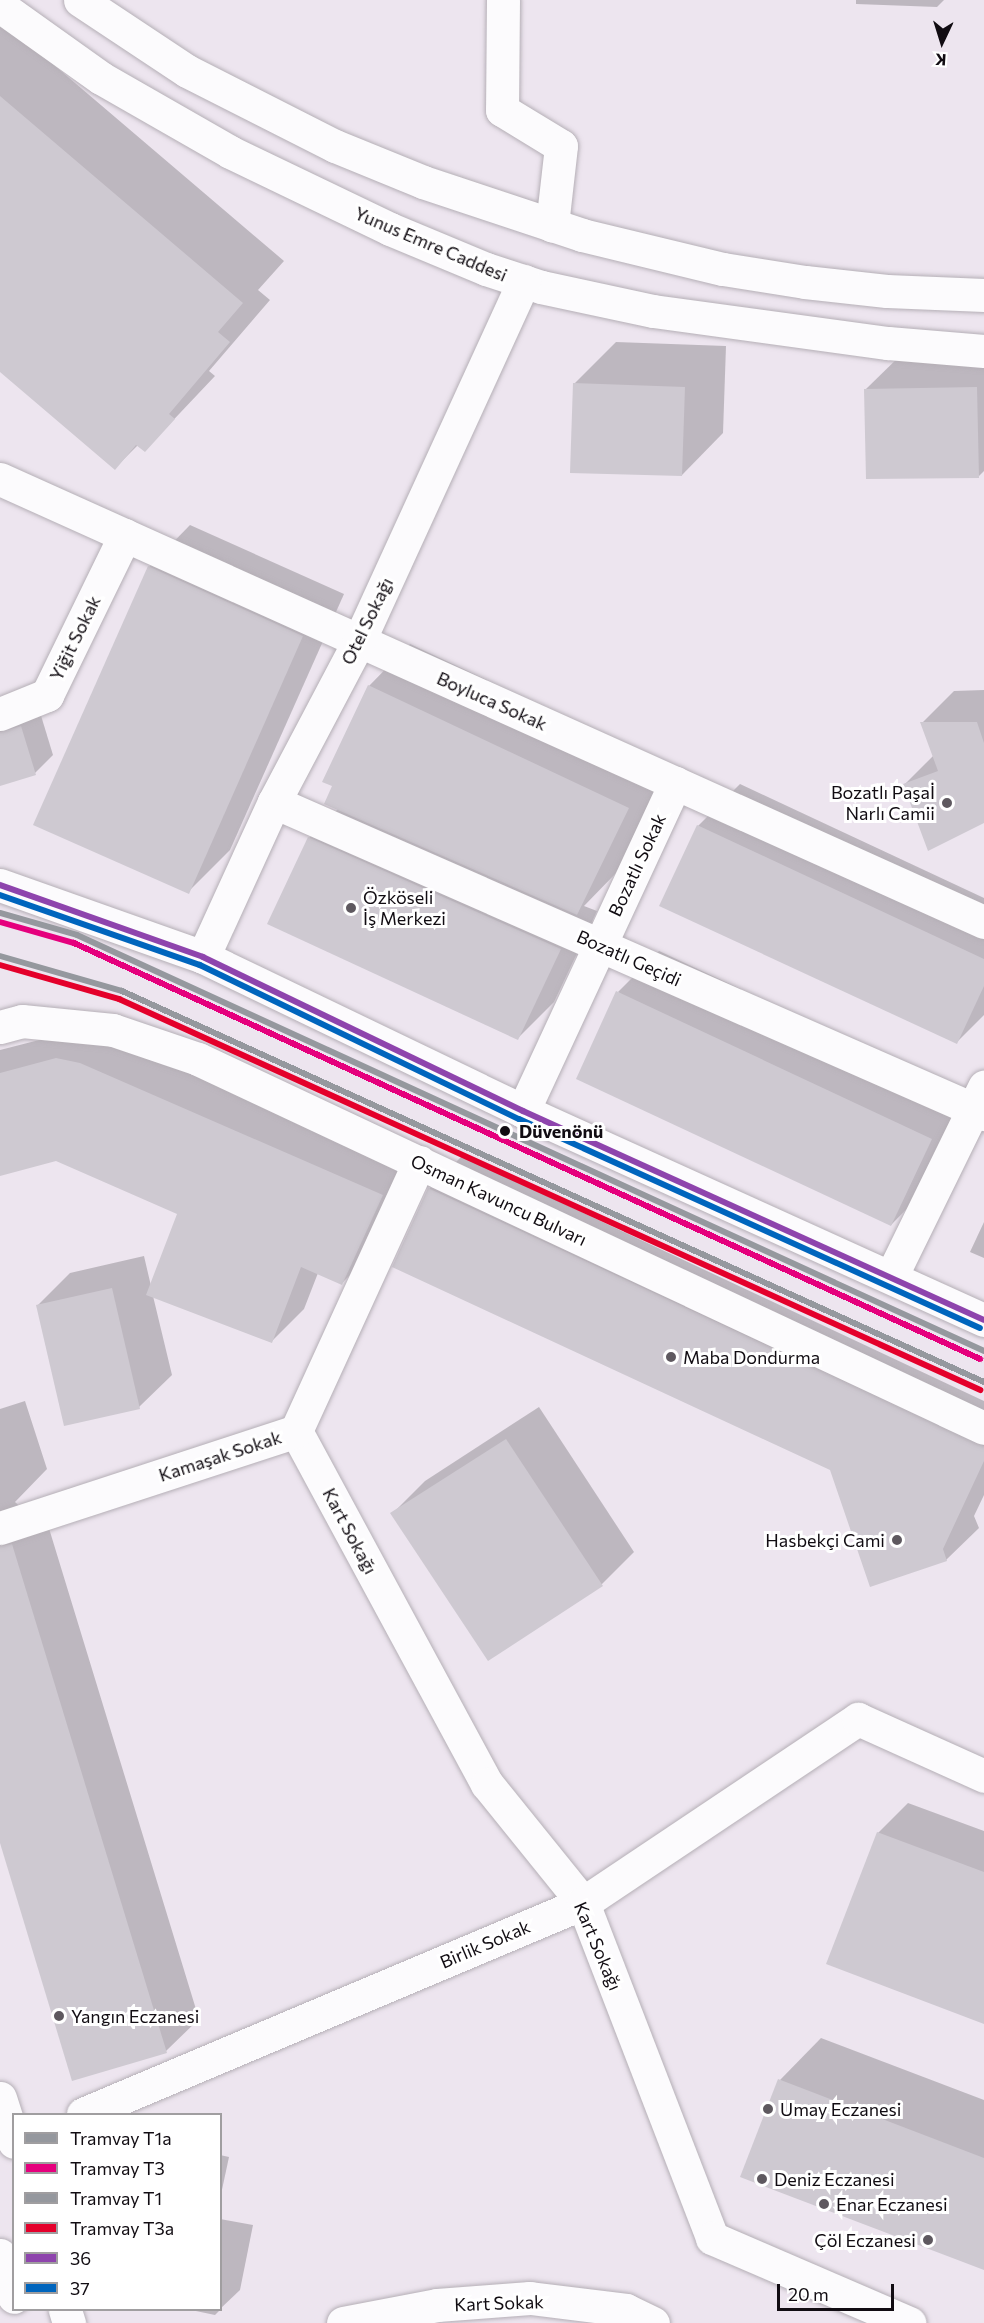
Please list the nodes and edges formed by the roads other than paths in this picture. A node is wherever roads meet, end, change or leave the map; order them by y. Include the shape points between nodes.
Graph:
1 (80, 0) edge
2 (502, 0) edge
3 (0, 6) edge
4 (552, 225) junction
5 (524, 281) junction
6 (984, 295) edge
7 (984, 351) edge
8 (0, 479) edge
9 (125, 535) junction
10 (359, 641) junction
11 (0, 714) edge
12 (675, 783) junction
13 (274, 802) junction
14 (0, 885) edge
15 (984, 922) edge
16 (600, 946) junction
17 (203, 957) junction
18 (0, 1027) edge
19 (980, 1103) edge
20 (523, 1111) junction
21 (419, 1162) junction
22 (891, 1277) junction
23 (984, 1320) edge
24 (984, 1428) edge
25 (296, 1431) junction
26 (0, 1528) edge
27 (984, 1776) edge
28 (583, 1903) junction
29 (0, 2098) edge
30 (88, 2113) edge
31 (12, 2136) edge
32 (0, 2255) edge
33 (12, 2291) edge
34 (530, 2311) edge
35 (343, 2323) edge
36 (653, 2323) edge
37 (909, 2323) edge

1 - 4 main road via 187,71 335,146 423,182
2 - 4 main road via 502,110 561,146
3 - 5 main road, Yunus Emre Caddesi via 101,78 230,152 438,251
4 - 6 main road via 723,269 887,291
5 - 7 main road, Yunus Emre Caddesi via 653,311 888,343
5 - 10 main road, Otel Sokağı
8 - 9 main road, Boyluca Sokak
9 - 10 main road, Boyluca Sokak
9 - 11 main road, Yiğit Sokak via 47,695
10 - 12 main road, Boyluca Sokak
10 - 13 main road, Otel Sokağı
12 - 15 main road, Boyluca Sokak
12 - 16 main road, Bozatlı Sokak
13 - 16 main road, Bozatlı Geçidi
13 - 17 main road, Otel Sokağı
14 - 17 main road
16 - 19 main road, Bozatlı Geçidi
16 - 20 main road, Bozatlı Sokak
17 - 20 main road
18 - 21 main road, Osman Kavuncu Bulvarı via 22,1022 113,1030 198,1059
19 - 22 main road
20 - 22 main road
21 - 24 main road, Osman Kavuncu Bulvarı
21 - 25 main road, Kamaşak Sokak
22 - 23 main road
25 - 26 main road, Kamaşak Sokak
25 - 28 main road, Kart Sokağı via 488,1784
27 - 28 main road, Birlik Sokak via 858,1719
28 - 30 main road, Birlik Sokak
28 - 37 main road, Kart Sokağı via 712,2238
29 - 31 main road
32 - 33 main road
34 - 35 main road, Kart Sokak via 437,2305
34 - 36 main road, Kart Sokak via 626,2310

